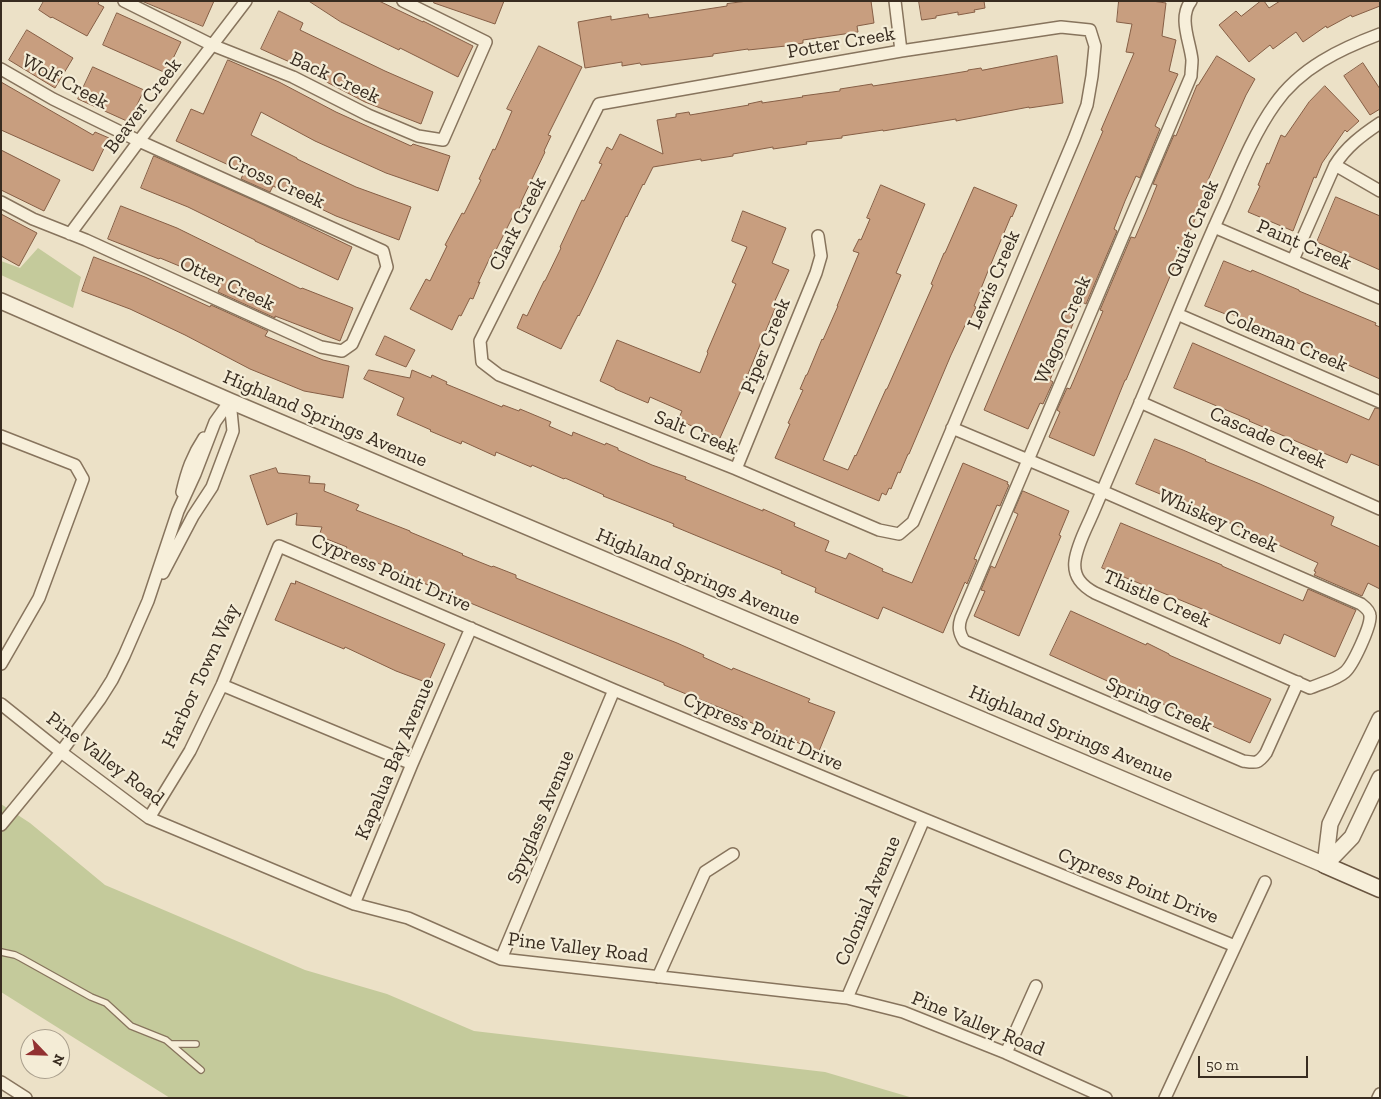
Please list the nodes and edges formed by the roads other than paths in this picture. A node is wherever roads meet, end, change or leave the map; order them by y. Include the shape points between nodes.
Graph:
1 (124, 1) edge
2 (246, 1) edge
3 (403, 1) edge
4 (895, 1) edge
5 (1192, 1) edge
6 (1090, 30) joint
7 (1380, 34) edge
8 (212, 45) junction
9 (901, 52) junction
10 (1, 69) edge
11 (599, 104) joint
12 (1380, 123) edge
13 (139, 141) junction
14 (1335, 165) junction
15 (1380, 191) edge
16 (1, 202) edge
17 (1214, 227) junction
18 (70, 234) junction
19 (818, 236) dead end
20 (1293, 260) junction
21 (1380, 298) edge
22 (1, 301) edge
23 (1177, 314) junction
24 (352, 344) joint
25 (482, 362) joint
26 (230, 401) junction
27 (1140, 402) junction
28 (1380, 402) edge
29 (952, 428) junction
30 (1, 436) edge
31 (1028, 460) junction
32 (736, 469) junction
33 (185, 489) junction
34 (1102, 491) junction
35 (205, 498) junction
36 (1380, 509) edge
37 (899, 534) joint
38 (279, 546) joint
39 (148, 601) junction
40 (470, 628) junction
41 (964, 641) joint
42 (1, 664) edge
43 (1298, 682) junction
44 (222, 686) junction
45 (1310, 688) joint
46 (614, 690) junction
47 (1, 704) edge
48 (1380, 719) edge
49 (61, 752) junction
50 (412, 764) junction
51 (1380, 778) edge
52 (149, 818) junction
53 (924, 820) junction
54 (1, 825) edge
55 (732, 854) dead end
56 (1325, 865) junction
57 (1265, 882) dead end
58 (1380, 889) edge
59 (354, 904) junction
60 (1236, 946) junction
61 (1, 952) edge
62 (501, 959) junction
63 (658, 977) junction
64 (1036, 986) dead end
65 (847, 998) junction
66 (171, 1044) junction
67 (196, 1044) dead end
68 (1006, 1054) junction
69 (202, 1070) dead end
70 (1, 1082) edge
71 (1380, 1094) edge
72 (26, 1098) edge
73 (1106, 1098) edge
74 (1165, 1098) edge
75 (1378, 1098) edge

1 - 8 street, Back Creek
2 - 8 street, Beaver Creek
3 - 8 street, Back Creek via 486,42 443,140 418,136 293,77
4 - 9 street
5 - 31 street, Wagon Creek via 1186,10 1192,59 1190,76
6 - 9 street, Potter Creek via 1061,27
6 - 29 street, Lewis Creek via 1096,46 1087,105
7 - 17 street, Quiet Creek via 1353,44 1292,83 1275,103 1254,138
8 - 13 street, Beaver Creek
9 - 11 street, Potter Creek
10 - 13 street, Wolf Creek via 53,99
11 - 25 street, Clark Creek via 480,341
12 - 14 street via 1341,154
13 - 18 street, Beaver Creek
13 - 24 street, Cross Creek via 383,251 387,267
14 - 15 street
14 - 20 street
16 - 18 street, Otter Creek
17 - 20 street, Paint Creek
17 - 23 street, Quiet Creek
18 - 24 street, Otter Creek via 321,348 342,351
19 - 32 street, Piper Creek via 821,256 816,273
20 - 21 street, Paint Creek
22 - 26 street, Highland Springs Avenue
23 - 27 street, Quiet Creek
23 - 28 street, Coleman Creek
25 - 32 street, Salt Creek via 499,375
26 - 33 street via 215,422 196,474
26 - 35 street via 232,431
26 - 56 street, Highland Springs Avenue
27 - 34 street, Quiet Creek
27 - 36 street, Cascade Creek
29 - 31 street, Whiskey Creek
29 - 37 street, Lewis Creek via 913,522
30 - 42 street via 75,465 83,479 39,598
31 - 34 street, Whiskey Creek
31 - 41 street, Wagon Creek via 961,618 959,626
32 - 37 street, Salt Creek via 878,530
33 - 35 street
33 - 39 street
34 - 43 street, Thistle Creek via 1075,563 1079,581 1086,588
34 - 45 street, Whiskey Creek via 1366,608 1370,615 1369,625 1350,667 1343,674
35 - 39 street
38 - 40 street, Cypress Point Drive
38 - 44 street, Harbor Town Way
39 - 49 street via 112,680
40 - 46 street, Cypress Point Drive
40 - 50 street, Kapalua Bay Avenue
41 - 43 street, Spring Creek via 1254,763 1261,760 1270,746
43 - 45 street, Thistle Creek
44 - 50 street
44 - 52 street, Harbor Town Way via 190,751
46 - 53 street, Cypress Point Drive
46 - 62 street, Spyglass Avenue
47 - 49 street, Pine Valley Road
48 - 56 street via 1330,824
49 - 52 street, Pine Valley Road
49 - 54 street
50 - 59 street, Kapalua Bay Avenue
51 - 56 street via 1352,837
52 - 59 street, Pine Valley Road
53 - 60 street, Cypress Point Drive
53 - 65 street, Colonial Avenue
55 - 63 street via 705,872
56 - 58 main road, Highland Springs Avenue
57 - 60 street
59 - 62 street, Pine Valley Road via 408,918
60 - 74 street
61 - 66 lane via 15,955 106,1003 131,1026
62 - 63 street, Pine Valley Road
63 - 65 street, Pine Valley Road
64 - 68 street
65 - 68 street, Pine Valley Road via 903,1012
66 - 67 lane
66 - 69 lane
68 - 73 street, Pine Valley Road
70 - 72 street
71 - 75 street

